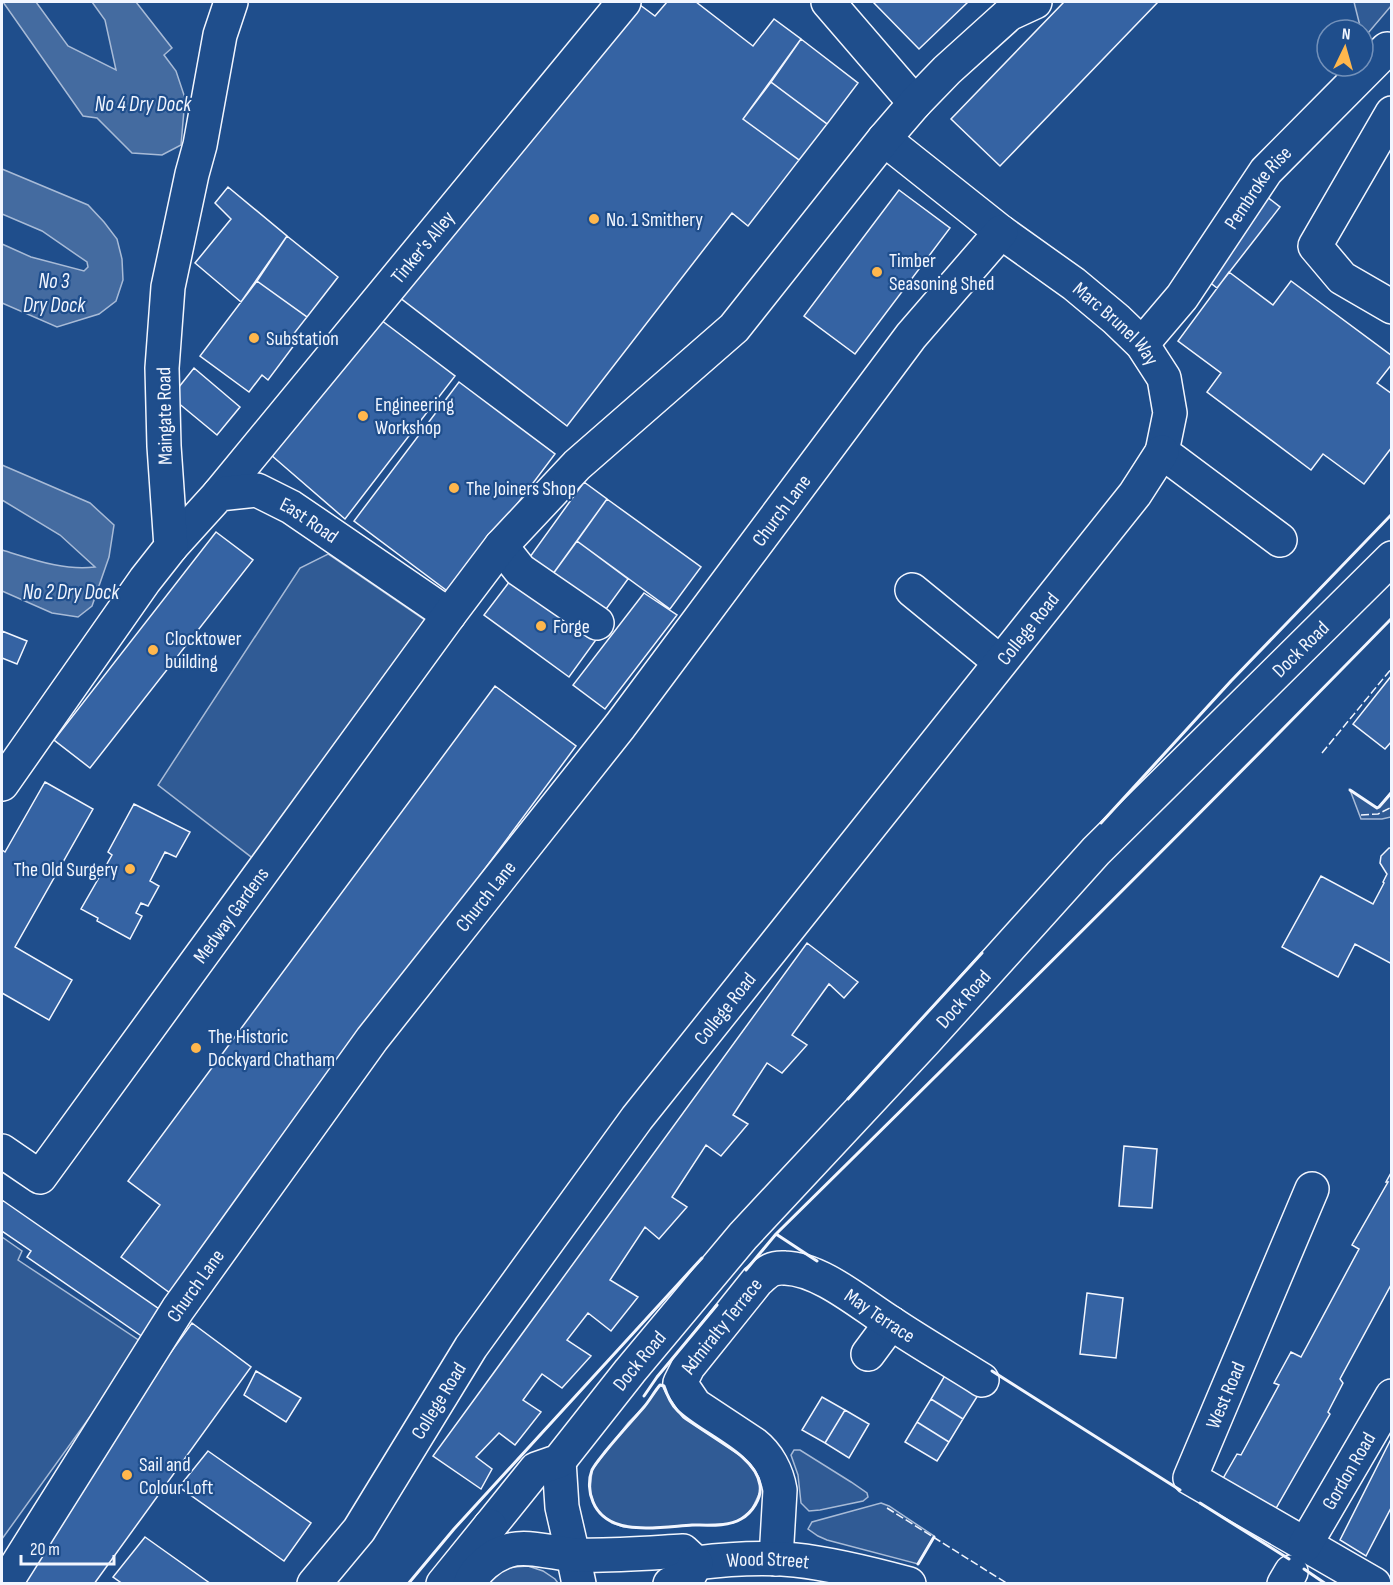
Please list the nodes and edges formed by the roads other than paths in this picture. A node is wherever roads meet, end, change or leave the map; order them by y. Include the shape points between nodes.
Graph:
1 (231, 2) edge
2 (624, 2) edge
3 (828, 2) edge
4 (1020, 6) edge
5 (1392, 52) edge
6 (915, 103) junction
7 (1392, 113) edge
8 (884, 140) junction
9 (1001, 232) junction
10 (1392, 307) edge
11 (1142, 344) junction
12 (1162, 452) junction
13 (219, 494) junction
14 (1280, 540) dead end
15 (501, 546) junction
16 (171, 547) junction
17 (1392, 558) edge
18 (912, 590) dead end
19 (449, 615) junction
20 (597, 623) dead end
21 (1000, 662) junction
22 (2, 784) edge
23 (2, 1151) edge
24 (1312, 1189) dead end
25 (771, 1269) joint
26 (891, 1323) junction
27 (868, 1354) dead end
28 (982, 1380) dead end
29 (1392, 1396) edge
30 (559, 1461) junction
31 (490, 1526) junction
32 (776, 1559) junction
33 (696, 1563) junction
34 (1293, 1567) edge
35 (576, 1569) edge
36 (472, 1579) edge
37 (4, 1584) edge
38 (314, 1584) edge
39 (443, 1584) edge
40 (670, 1584) edge
41 (909, 1584) edge
42 (1374, 1584) edge

1 - 16 street, Maingate Road via 220,35 168,287 162,368
2 - 13 street, Tinker's Alley
3 - 6 street
4 - 6 street
5 - 11 street, Pembroke Rise via 1387,49 1266,171 1182,297
6 - 8 street
7 - 10 street via 1315,246 1342,278
8 - 9 street, Marc Brunel Way
8 - 15 street via 734,328 577,465
9 - 11 street, Marc Brunel Way via 1074,284
9 - 37 street, Church Lane via 911,336 620,726 372,1039 177,1309
11 - 12 street, Marc Brunel Way via 1164,378 1170,413
12 - 14 street
12 - 21 street, College Road via 1135,494
13 - 16 street
13 - 19 street, East Road via 257,490 291,507
15 - 19 street
15 - 20 street via 520,570
16 - 22 street
17 - 30 street, Dock Road via 1096,851 743,1236
18 - 21 street
19 - 23 street, Medway Gardens via 40,1178
21 - 38 street, College Road via 637,1118 471,1347 359,1530
24 - 34 street, West Road via 1190,1478
25 - 26 street, May Terrace via 793,1268 824,1279
25 - 32 street, Admiralty Terrace via 688,1366 680,1383 695,1405 754,1444 769,1460 780,1490
26 - 27 street
26 - 28 street, May Terrace
29 - 34 street, Gordon Road
30 - 31 street, Dock Road via 536,1469
30 - 35 street via 562,1507
31 - 36 street
31 - 39 street, Dock Road
32 - 33 street, Wood Street
32 - 41 street, Wood Street via 878,1575
33 - 35 street, Wood Street via 683,1551 620,1556
33 - 40 street via 689,1576
34 - 42 street
35 - 36 street, Wood Street via 529,1549 508,1550

